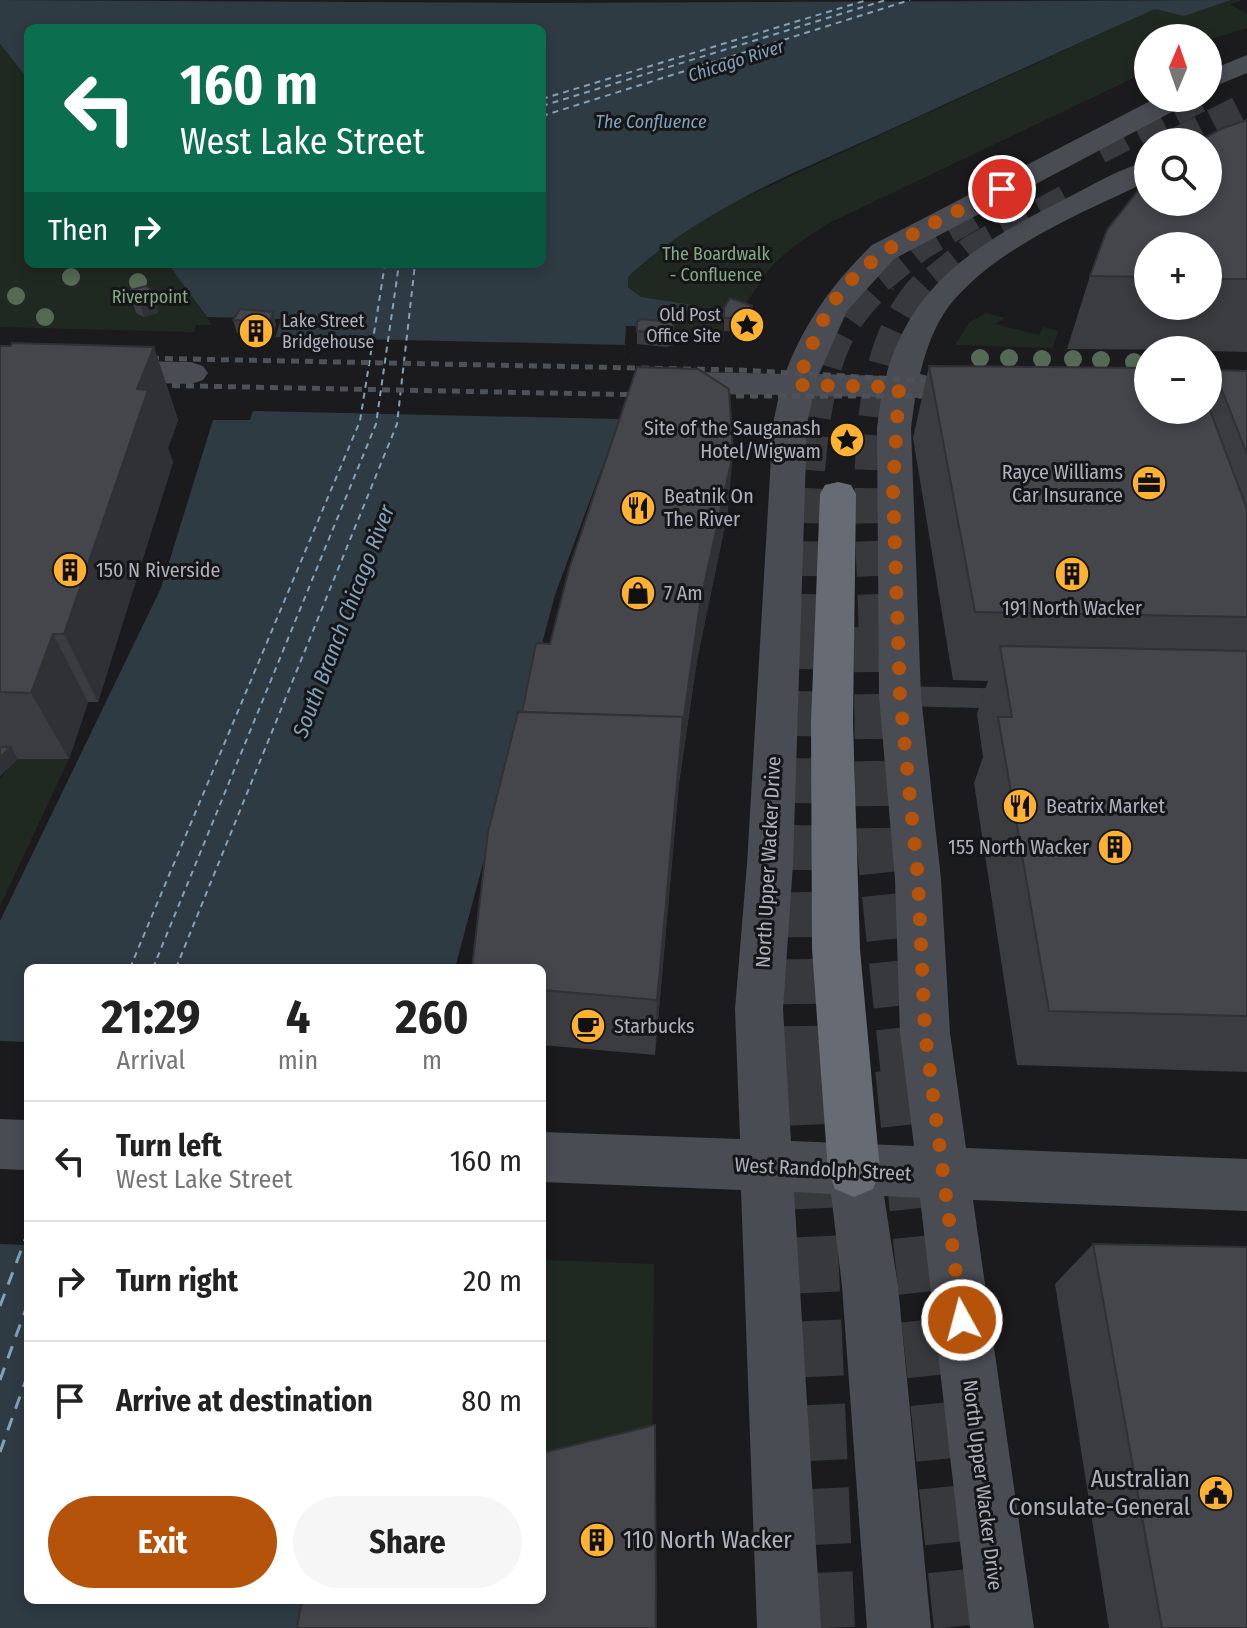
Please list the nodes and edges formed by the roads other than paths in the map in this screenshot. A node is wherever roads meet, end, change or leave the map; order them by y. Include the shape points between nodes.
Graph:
1 (1247, 63) edge
2 (1222, 75) edge
3 (1150, 112) edge
4 (1134, 177) tunnel mouth
5 (0, 369) edge
6 (191, 373) dead end
7 (699, 383) edge
8 (797, 385) junction
9 (899, 387) junction
10 (964, 388) edge
11 (838, 494) dead end
12 (900, 696) junction
13 (1042, 700) edge
14 (0, 1144) edge
15 (24, 1145) edge
16 (546, 1157) edge
17 (767, 1166) junction
18 (854, 1171) junction
19 (944, 1175) junction
20 (1247, 1185) edge
21 (789, 1628) edge
22 (899, 1628) edge
23 (1002, 1628) edge

1 - 2 main road
3 - 8 main road, North Upper Wacker Drive via 883,252 829,309
4 - 9 main road, North Upper Wacker Drive via 966,271 922,321
5 - 6 main road
7 - 8 main road
8 - 9 main road
8 - 17 main road, North Upper Wacker Drive via 790,424 759,1009
9 - 10 main road
9 - 12 main road, North Upper Wacker Drive via 893,489
11 - 18 highway via 832,723 836,949
12 - 13 lane
12 - 19 main road, North Upper Wacker Drive via 918,879 925,1033
14 - 15 main road
16 - 17 main road, West Randolph Street
17 - 18 main road, West Randolph Street
17 - 21 main road, North Upper Wacker Drive
18 - 19 main road, West Randolph Street
18 - 22 main road via 870,1286
19 - 20 main road, West Randolph Street
19 - 23 main road, North Upper Wacker Drive

